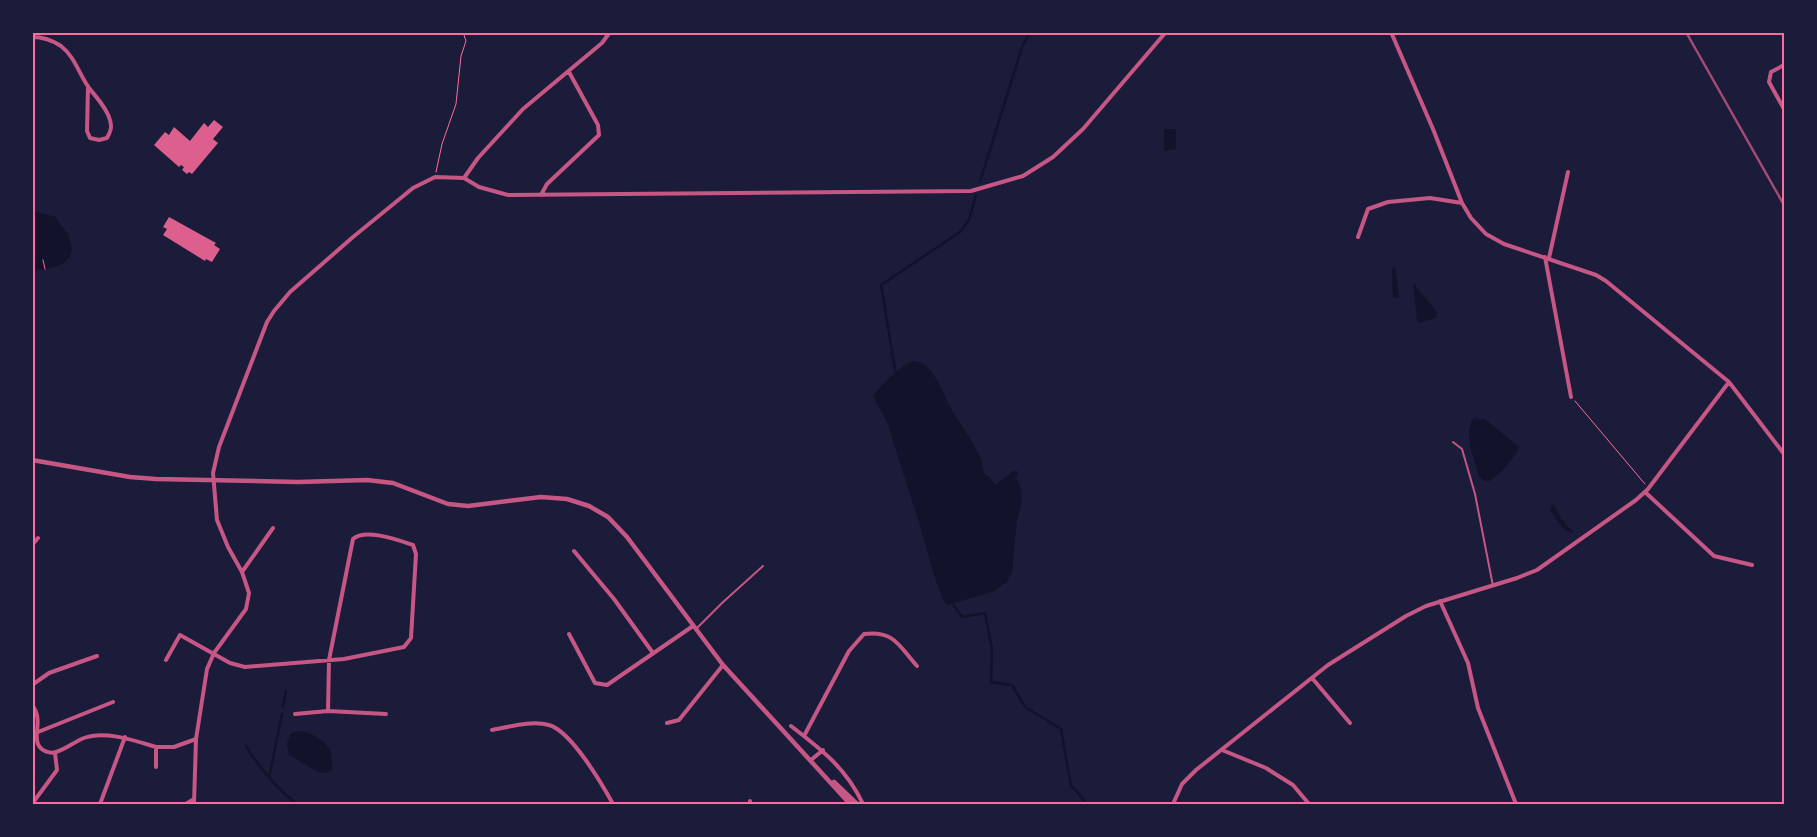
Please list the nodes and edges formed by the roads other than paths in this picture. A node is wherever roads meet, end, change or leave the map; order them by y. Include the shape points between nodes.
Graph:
1 (610, 32) edge
2 (1166, 32) edge
3 (1391, 32) edge
4 (32, 37) edge
5 (1784, 65) edge
6 (569, 72) junction
7 (88, 86) junction
8 (1784, 109) edge
9 (1568, 172) dead end
10 (464, 178) junction
11 (542, 195) junction
12 (1462, 203) junction
13 (1358, 237) dead end
14 (1547, 257) junction
15 (1729, 382) junction
16 (1571, 397) road end
17 (1453, 442) dead end
18 (1784, 454) edge
19 (32, 460) edge
20 (212, 480) junction
21 (1647, 491) junction
22 (273, 528) dead end
23 (38, 538) dead end
24 (32, 544) edge
25 (574, 551) dead end
26 (1752, 565) dead end
27 (763, 566) dead end
28 (242, 572) junction
29 (1493, 586) junction
30 (1440, 601) junction
31 (694, 627) junction
32 (569, 634) dead end
33 (214, 653) junction
34 (653, 653) junction
35 (96, 656) dead end
36 (166, 660) dead end
37 (328, 660) junction
38 (723, 665) junction
39 (917, 666) dead end
40 (1312, 678) junction
41 (32, 685) edge
42 (113, 702) dead end
43 (32, 705) edge
44 (328, 710) junction
45 (295, 714) dead end
46 (386, 714) dead end
47 (667, 723) dead end
48 (1350, 723) dead end
49 (791, 726) dead end
50 (492, 730) dead end
51 (38, 732) junction
52 (804, 736) junction
53 (125, 737) junction
54 (196, 739) junction
55 (35, 743) edge
56 (156, 747) junction
57 (823, 750) junction
58 (1222, 750) junction
59 (55, 753) junction
60 (811, 760) junction
61 (156, 767) dead end
62 (194, 799) junction
63 (32, 804) edge
64 (100, 804) edge
65 (186, 804) edge
66 (194, 804) edge
67 (613, 804) edge
68 (850, 804) edge
69 (857, 804) edge
70 (863, 804) edge
71 (1173, 804) edge
72 (1309, 804) edge
73 (1516, 804) edge

1 - 6 street
2 - 11 street via 1083,129 1053,157 1023,176 971,191
3 - 12 street
4 - 7 street via 45,37 62,46 73,58
5 - 8 street via 1772,72 1769,82
6 - 10 street via 523,109
6 - 11 street via 598,124 599,135 548,184
7 - 7 street via 87,131 90,138 108,138 112,130 109,117
9 - 14 street
10 - 11 street via 479,187 508,196
10 - 20 street via 435,177 413,188 290,292 274,311 261,336 219,447
12 - 13 street via 1430,198 1388,202 1368,209
12 - 14 street via 1486,234 1504,244
14 - 15 street via 1606,281
14 - 16 street
15 - 18 street
15 - 21 street
17 - 29 lane via 1462,449 1475,494
19 - 20 street via 130,477
20 - 28 street via 217,520
20 - 31 street via 367,480 393,484 448,504 468,506 541,497 567,499 589,506 608,518 627,537
21 - 26 street via 1714,556
21 - 29 street via 1537,570
22 - 28 street
23 - 24 street
25 - 34 street
27 - 31 lane
28 - 33 street via 249,593 246,609
29 - 30 street
30 - 40 street via 1406,616
30 - 73 street via 1468,663 1478,708
31 - 34 street
31 - 38 street
32 - 34 street via 596,683 606,685
33 - 36 street via 180,635
33 - 37 street via 230,663 245,667
33 - 54 street via 207,669
35 - 41 street via 49,673
37 - 37 street via 404,647 411,638 416,554 413,545 366,534 353,539
37 - 44 street
38 - 47 street via 679,720
38 - 60 street
39 - 52 street via 890,636 877,632 864,634 849,651
40 - 48 street
40 - 58 street
42 - 51 street
43 - 51 street via 38,718
44 - 45 street
44 - 46 street
49 - 52 street
50 - 67 street via 541,723 555,727 581,753
51 - 55 street
52 - 57 street
53 - 56 street
53 - 59 street via 85,737
53 - 64 street
54 - 56 street via 174,747
54 - 62 street
55 - 59 street via 44,751
56 - 61 street
57 - 60 street
57 - 70 street via 839,766
58 - 71 street via 1182,784
58 - 72 street via 1266,768 1293,786
59 - 63 street via 57,770
60 - 68 street
60 - 69 street
62 - 65 street
62 - 66 street

